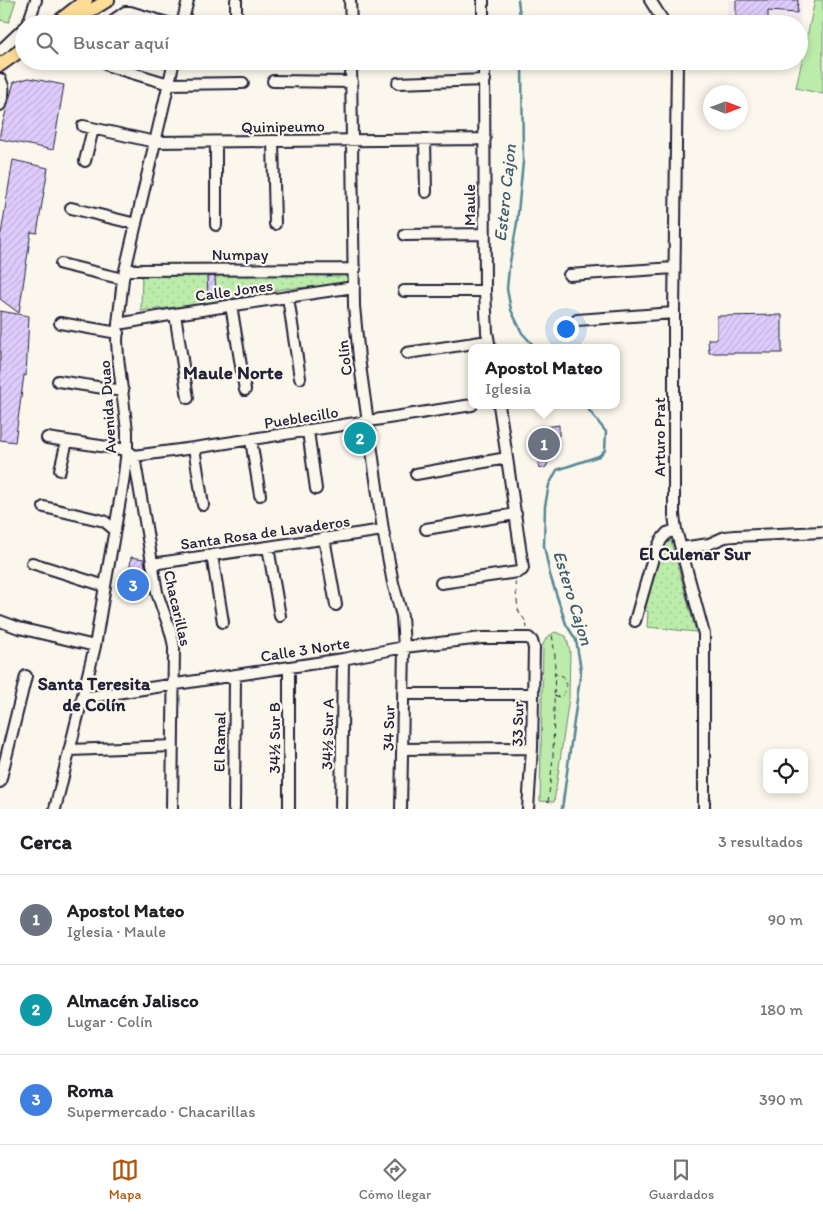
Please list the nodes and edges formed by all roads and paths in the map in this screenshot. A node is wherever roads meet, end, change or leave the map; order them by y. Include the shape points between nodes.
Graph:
1 (36, 0) edge
2 (86, 0) edge
3 (108, 0) edge
4 (188, 0) edge
5 (236, 0) edge
6 (350, 0) edge
7 (483, 0) edge
8 (650, 0) edge
9 (31, 15) edge
10 (67, 15) edge
11 (84, 15) edge
12 (121, 15) edge
13 (140, 15) edge
14 (184, 15) edge
15 (236, 15) edge
16 (351, 15) edge
17 (483, 15) edge
18 (659, 15) edge
19 (15, 37) edge
20 (15, 53) edge
21 (2, 59) edge
22 (122, 70) edge
23 (172, 70) edge
24 (351, 70) edge
25 (484, 70) edge
26 (677, 70) edge
27 (0, 79) edge
28 (485, 80) junction
29 (274, 81) dead end
30 (352, 82) junction
31 (243, 83) dead end
32 (398, 83) dead end
33 (169, 84) junction
34 (0, 105) edge
35 (426, 139) junction
36 (485, 139) junction
37 (352, 140) junction
38 (273, 141) junction
39 (155, 142) junction
40 (216, 142) junction
41 (86, 161) dead end
42 (426, 192) dead end
43 (70, 208) dead end
44 (136, 224) junction
45 (275, 224) dead end
46 (216, 225) dead end
47 (484, 234) junction
48 (405, 235) dead end
49 (61, 264) dead end
50 (674, 268) junction
51 (355, 269) junction
52 (124, 275) junction
53 (569, 275) dead end
54 (354, 287) junction
55 (485, 291) junction
56 (404, 292) dead end
57 (288, 297) junction
58 (231, 305) junction
59 (674, 313) junction
60 (175, 314) junction
61 (577, 320) dead end
62 (60, 323) dead end
63 (118, 328) junction
64 (489, 344) edge
65 (468, 346) edge
66 (407, 353) dead end
67 (300, 378) dead end
68 (58, 381) dead end
69 (245, 390) dead end
70 (123, 391) junction
71 (188, 398) dead end
72 (468, 406) edge
73 (500, 409) edge
74 (367, 422) junction
75 (308, 431) junction
76 (47, 438) dead end
77 (251, 440) junction
78 (67, 441) junction
79 (194, 448) junction
80 (130, 453) junction
81 (507, 458) junction
82 (60, 470) dead end
83 (416, 474) dead end
84 (316, 488) dead end
85 (260, 495) dead end
86 (203, 505) dead end
87 (44, 507) dead end
88 (516, 514) junction
89 (426, 528) dead end
90 (115, 530) junction
91 (383, 530) junction
92 (676, 530) junction
93 (823, 532) edge
94 (324, 538) junction
95 (268, 547) junction
96 (680, 548) junction
97 (212, 556) junction
98 (32, 563) dead end
99 (152, 564) junction
100 (522, 570) junction
101 (440, 583) dead end
102 (104, 586) junction
103 (336, 605) dead end
104 (280, 616) dead end
105 (0, 621) edge
106 (635, 621) dead end
107 (223, 622) dead end
108 (552, 634) dead end
109 (532, 641) junction
110 (95, 646) junction
111 (404, 647) junction
112 (343, 658) junction
113 (289, 667) junction
114 (555, 674) junction
115 (26, 676) dead end
116 (235, 676) junction
117 (174, 685) junction
118 (403, 694) junction
119 (533, 694) junction
120 (554, 696) junction
121 (83, 698) junction
122 (173, 746) junction
123 (532, 748) junction
124 (402, 749) junction
125 (70, 750) junction
126 (0, 782) edge
127 (548, 802) dead end
128 (56, 809) edge
129 (172, 809) edge
130 (234, 809) edge
131 (288, 809) edge
132 (342, 809) edge
133 (401, 809) edge
134 (528, 809) edge
135 (704, 809) edge

1 - 9 street
2 - 10 main road
3 - 11 main road
4 - 14 street
5 - 15 street
6 - 16 street
7 - 17 street
8 - 18 street
12 - 13 street via 130,12
19 - 21 street via 4,47
20 - 21 main road
22 - 33 street
23 - 33 street, Avenida Duao
24 - 30 street, Colín
25 - 28 street, Maule
26 - 50 street, Arturo Prat
27 - 34 street via 4,91
28 - 32 street
28 - 36 street, Maule
29 - 30 street
30 - 37 street, Colín
31 - 33 street
33 - 39 street, Avenida Duao
35 - 36 street, Quinipeumo
35 - 37 street, Quinipeumo
35 - 42 street
36 - 47 street, Maule
37 - 38 street, Quinipeumo
37 - 51 street, Colín
38 - 40 street, Quinipeumo
38 - 45 street
39 - 40 street, Quinipeumo
39 - 41 street, Quinipeumo via 88,128
39 - 44 street, Avenida Duao
40 - 46 street
43 - 44 street
44 - 52 street, Avenida Duao
47 - 48 street
47 - 55 street, Maule
49 - 52 street, Numpay
50 - 53 street
50 - 59 street, Arturo Prat
51 - 52 street, Numpay
51 - 54 street, Colín
52 - 63 street, Avenida Duao
54 - 57 street, Calle Jones
54 - 74 street, Colín
55 - 56 street
55 - 64 street, Maule
57 - 58 street, Calle Jones
57 - 67 street
58 - 60 street, Calle Jones
58 - 69 street
59 - 61 street
59 - 92 street, Arturo Prat
60 - 63 street, Calle Jones
60 - 71 street
62 - 63 street, Calle Jones
63 - 70 street, Avenida Duao
65 - 66 street
68 - 70 street
70 - 80 street, Avenida Duao
72 - 74 street, Pueblecillo
73 - 81 street
74 - 75 street, Pueblecillo
74 - 91 street, Colín
75 - 77 street, Pueblecillo
75 - 84 street
76 - 78 street, Pueblecillo
77 - 79 street, Pueblecillo
77 - 85 street
78 - 80 street, Pueblecillo
78 - 82 street
79 - 80 street, Pueblecillo
79 - 86 street
80 - 90 street, Avenida Duao
80 - 99 street, Chacarillas
81 - 83 street
81 - 88 street
87 - 90 street via 104,521
88 - 89 street
88 - 100 street
90 - 102 street, Avenida Duao
91 - 94 street, Santa Rosa de Lavaderos
91 - 111 street, Colín via 402,616
92 - 96 street, Arturo Prat
92 - 106 street via 661,540 652,558
93 - 96 street via 725,537 708,544
94 - 95 street, Santa Rosa de Lavaderos
94 - 103 street
95 - 97 street, Santa Rosa de Lavaderos
95 - 104 street
96 - 135 street, Arturo Prat via 704,634
97 - 99 street, Santa Rosa de Lavaderos
97 - 107 street
98 - 102 street
99 - 117 street, Chacarillas via 159,600 172,635
100 - 101 street
100 - 109 path via 515,583 518,610
102 - 110 street, Avenida Duao
105 - 110 street
108 - 114 path
109 - 111 street, Calle 3 Norte via 528,638 482,638
109 - 119 street, 33 Sur
110 - 121 street, Avenida Duao
111 - 112 street, Calle 3 Norte
111 - 118 street, 34 Sur
112 - 113 street, Calle 3 Norte
112 - 132 street, 34½ Sur A
113 - 116 street, Calle 3 Norte
113 - 131 street, 34½ Sur B
114 - 120 path
114 - 120 path via 563,676 566,687 564,694
115 - 126 street
116 - 117 street, Calle 3 Norte
116 - 130 street, El Ramal
117 - 121 street, Calle 3 Norte
117 - 122 street, Chacarillas
118 - 119 street
118 - 124 street, 34 Sur
119 - 123 street, 33 Sur
120 - 127 path via 553,758
121 - 125 street, Avenida Duao
122 - 125 street
122 - 129 street, Chacarillas
123 - 124 street
123 - 134 street, 33 Sur
124 - 133 street, 34 Sur
125 - 128 street, Avenida Duao

